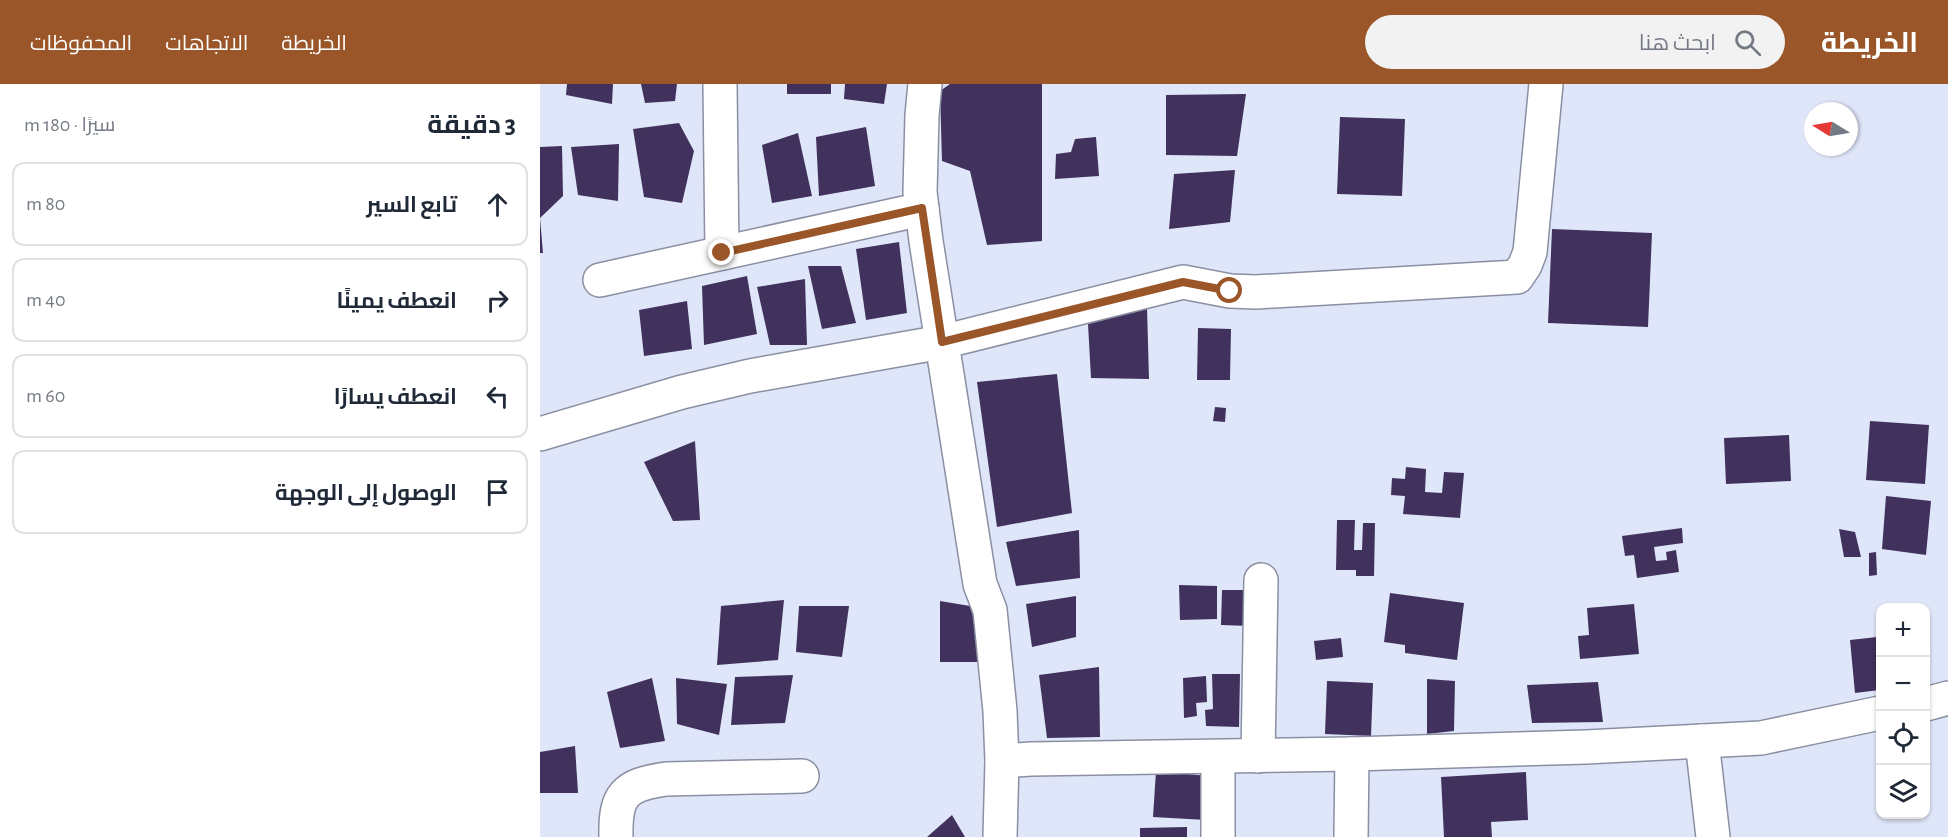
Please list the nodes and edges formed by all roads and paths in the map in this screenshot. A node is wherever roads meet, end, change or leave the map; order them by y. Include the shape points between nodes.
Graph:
1 (720, 84) edge
2 (925, 84) edge
3 (1546, 84) edge
4 (922, 208) junction
5 (722, 253) junction
6 (600, 280) dead end
7 (942, 342) junction
8 (540, 434) edge
9 (1261, 580) dead end
10 (1948, 698) edge
11 (1930, 703) edge
12 (1876, 714) edge
13 (1702, 741) junction
14 (1352, 754) junction
15 (1258, 756) junction
16 (1218, 757) junction
17 (1002, 761) junction
18 (802, 776) dead end
19 (616, 837) edge
20 (1000, 837) edge
21 (1218, 837) edge
22 (1351, 837) edge
23 (1713, 837) edge

1 - 5 street
2 - 4 street
3 - 7 street via 1530,252 1517,278 1256,292 1183,282
4 - 5 street
4 - 7 street
5 - 6 street
7 - 8 street via 750,376
7 - 17 street via 981,584 990,610
9 - 15 street
10 - 11 street
12 - 13 street via 1761,738
13 - 14 street
13 - 23 street
14 - 15 street
14 - 22 street
15 - 16 street
16 - 17 street
16 - 21 street
17 - 20 street
18 - 19 street via 666,778 644,782 620,799

